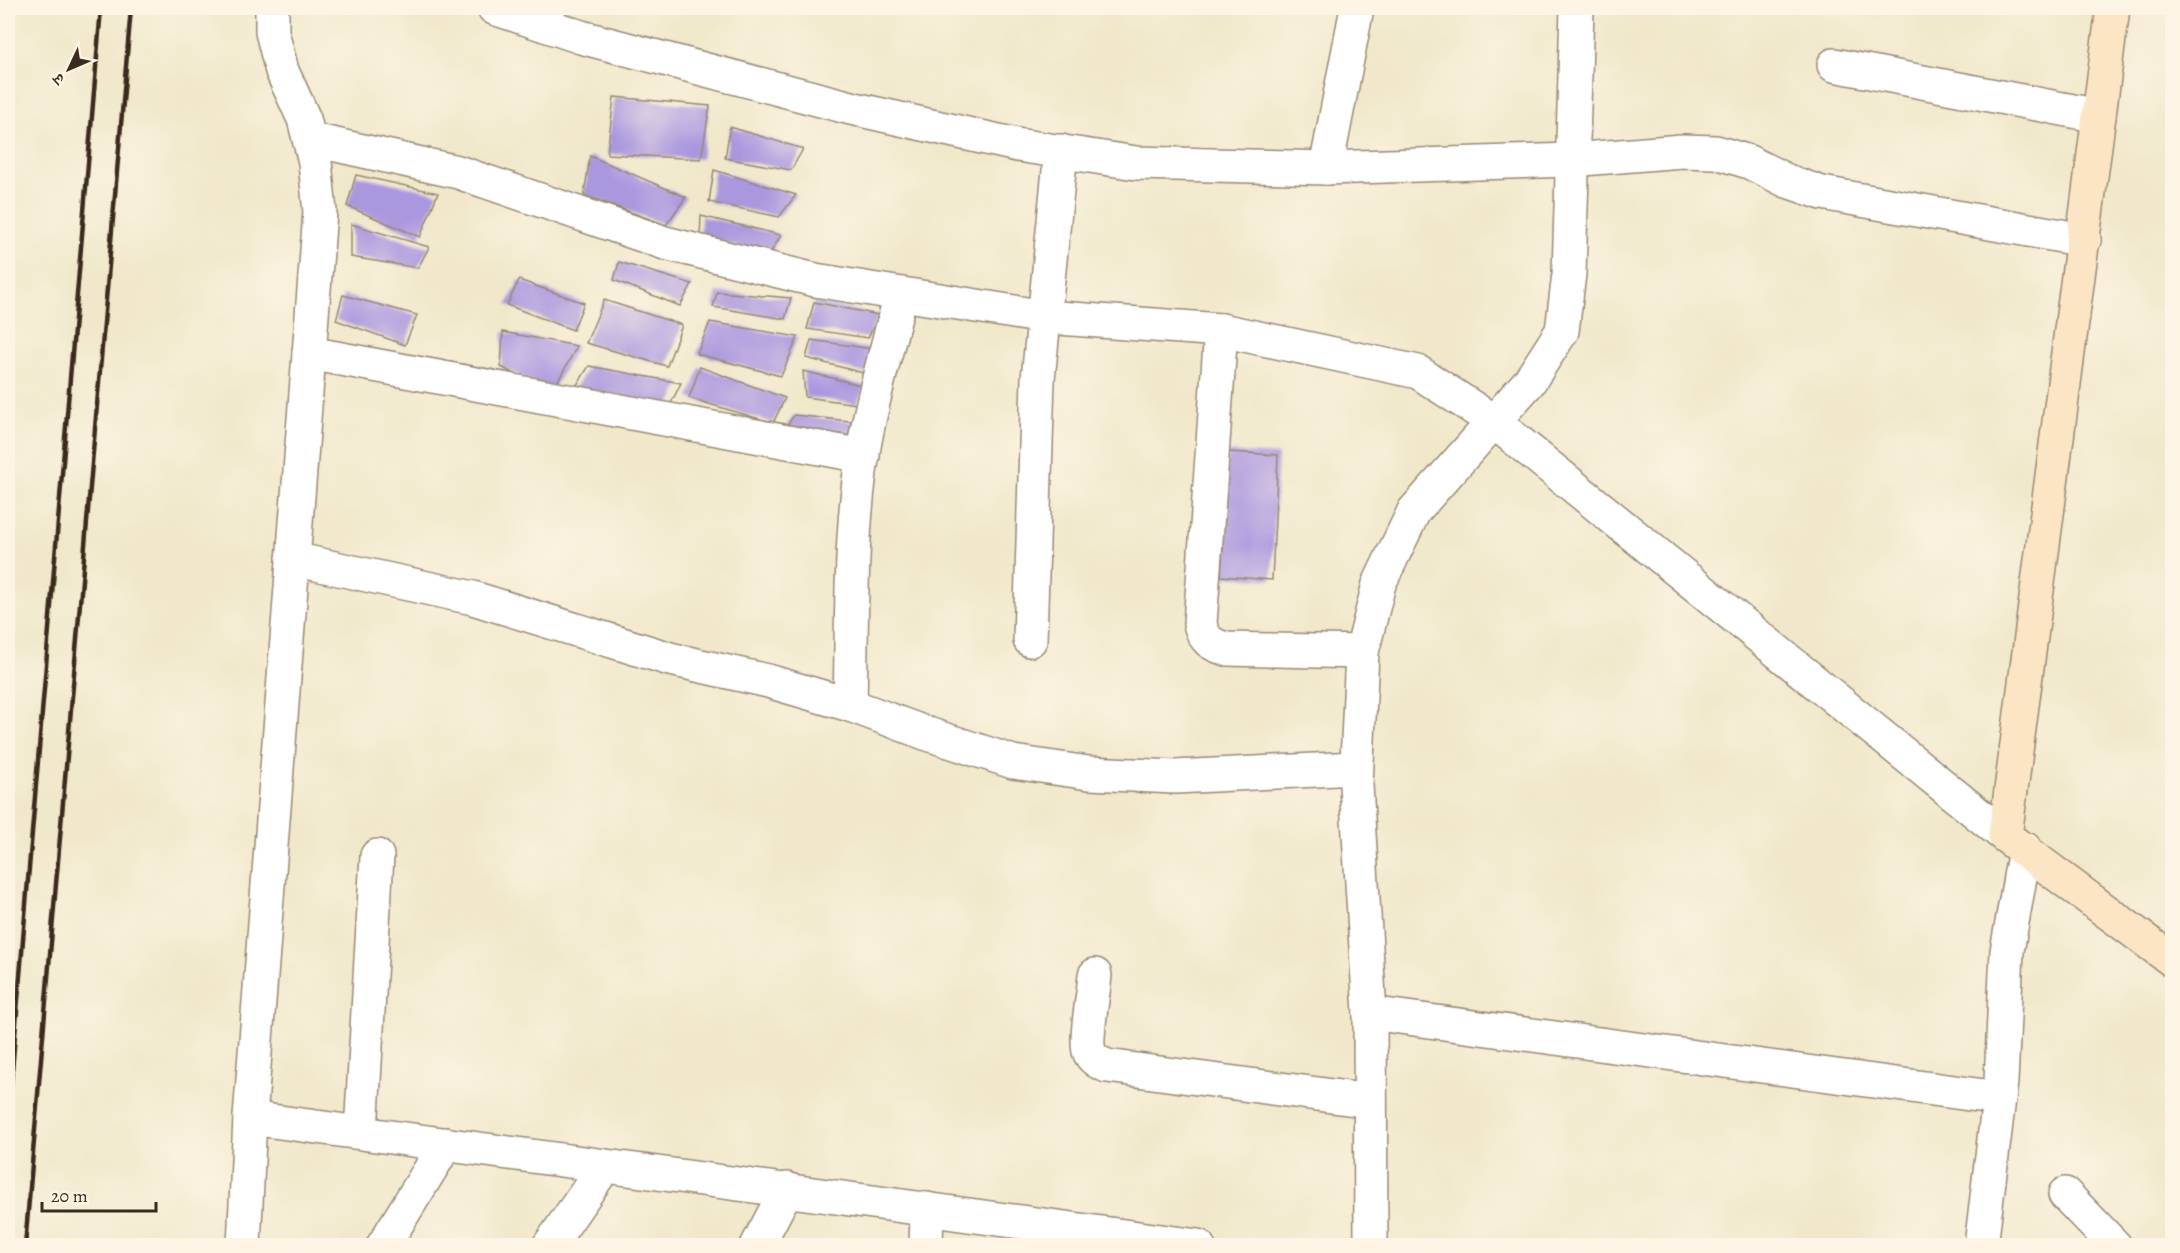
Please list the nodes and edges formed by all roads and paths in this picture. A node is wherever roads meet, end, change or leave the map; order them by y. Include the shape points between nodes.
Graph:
1 (272, 8) edge
2 (494, 8) edge
3 (1357, 8) edge
4 (1577, 8) edge
5 (2113, 8) edge
6 (1834, 65) dead end
7 (2099, 116) junction
8 (309, 139) junction
9 (1061, 151) junction
10 (1570, 160) junction
11 (1326, 168) junction
12 (2084, 240) junction
13 (901, 294) junction
14 (1045, 316) junction
15 (1221, 330) junction
16 (309, 353) junction
17 (1494, 421) junction
18 (863, 456) junction
19 (293, 559) junction
20 (1030, 640) dead end
21 (1362, 652) junction
22 (850, 705) junction
23 (1356, 768) junction
24 (2015, 842) junction
25 (377, 856) dead end
26 (2172, 960) edge
27 (1095, 975) dead end
28 (1370, 1012) junction
29 (1999, 1098) junction
30 (1370, 1101) junction
31 (249, 1118) junction
32 (361, 1132) junction
33 (446, 1144) junction
34 (605, 1166) junction
35 (787, 1189) junction
36 (2065, 1194) dead end
37 (927, 1209) junction
38 (244, 1245) edge
39 (383, 1245) edge
40 (549, 1245) edge
41 (757, 1245) edge
42 (926, 1245) edge
43 (1197, 1245) edge
44 (1371, 1245) edge
45 (1981, 1245) edge
46 (2115, 1245) edge

1 - 8 street via 272,32 282,70
2 - 9 street via 581,37 850,108
3 - 11 street
4 - 10 street
5 - 7 street
6 - 7 street
7 - 12 street
8 - 13 street via 458,172 665,243 815,280
8 - 16 street via 320,212
9 - 11 street via 1136,163
9 - 14 street
10 - 11 street
10 - 12 street via 1716,152 1822,193
10 - 17 street via 1569,274 1562,331 1529,382
12 - 24 street
13 - 14 street
13 - 18 street
14 - 15 street
14 - 20 street via 1038,379
15 - 17 street via 1418,372
15 - 21 street via 1200,624 1203,636 1214,646 1227,649
16 - 18 street
16 - 19 street
17 - 21 street via 1414,511 1379,584
17 - 24 street
18 - 22 street via 854,543
19 - 22 street via 473,598 669,659 768,681
19 - 31 street
21 - 23 street
22 - 23 street via 1013,762 1089,772 1175,777
23 - 28 street
24 - 26 street
24 - 29 street
25 - 32 street
27 - 30 street via 1089,1052 1097,1062
28 - 29 street
28 - 30 street
29 - 45 street
30 - 44 street
31 - 32 street
31 - 38 street
32 - 33 street
33 - 34 street
33 - 39 street
34 - 35 street
34 - 40 street
35 - 37 street
35 - 41 street
36 - 46 street
37 - 42 street
37 - 43 street

